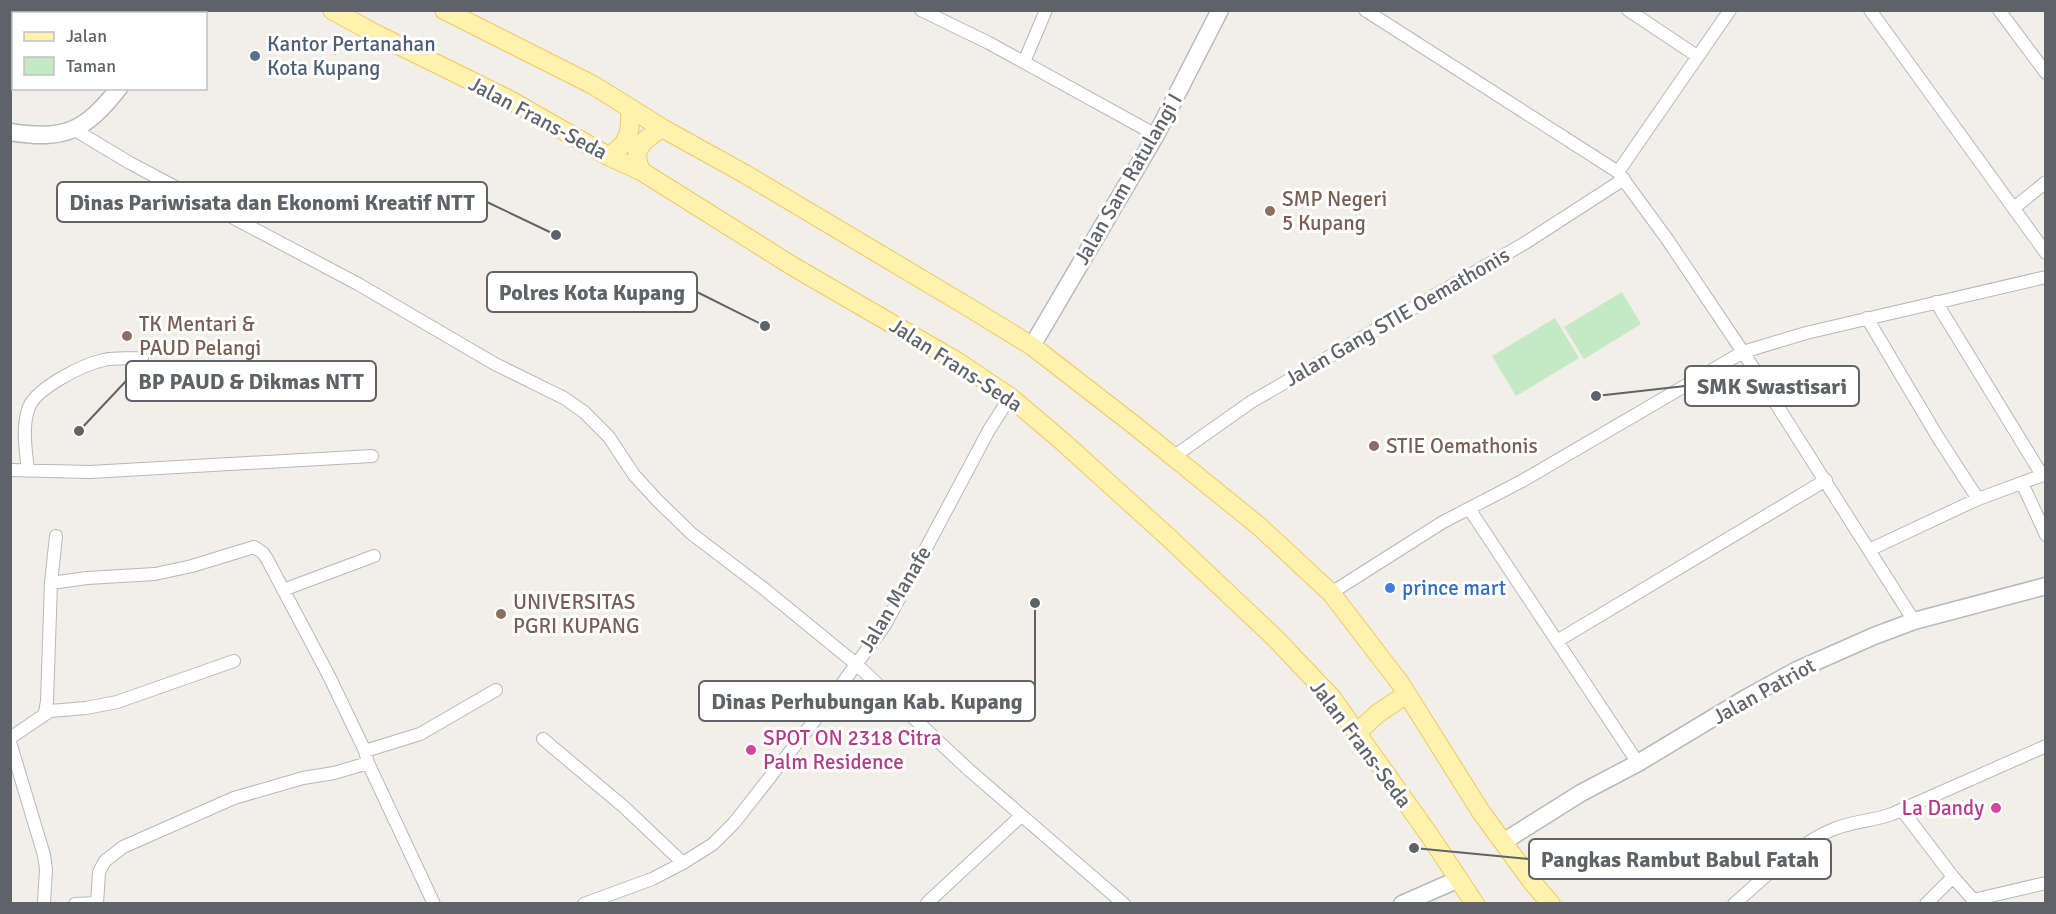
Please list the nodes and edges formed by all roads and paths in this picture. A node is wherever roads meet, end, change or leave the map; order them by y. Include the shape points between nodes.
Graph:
1 (332, 10) edge
2 (921, 10) edge
3 (1046, 10) edge
4 (1220, 10) edge
5 (1365, 10) edge
6 (1628, 10) edge
7 (1730, 10) edge
8 (1870, 10) edge
9 (1999, 10) edge
10 (450, 12) edge
11 (1697, 56) junction
12 (1024, 62) junction
13 (2046, 73) edge
14 (117, 90) edge
15 (630, 109) junction
16 (662, 128) junction
17 (75, 130) junction
18 (10, 132) edge
19 (1156, 135) junction
20 (608, 156) junction
21 (641, 171) junction
22 (1621, 175) junction
23 (2046, 182) edge
24 (2014, 208) junction
25 (2046, 253) edge
26 (2046, 277) edge
27 (1936, 302) junction
28 (1868, 318) junction
29 (1032, 346) junction
30 (1743, 352) junction
31 (142, 358) dead end
32 (1010, 397) junction
33 (372, 456) dead end
34 (1173, 457) junction
35 (10, 470) edge
36 (28, 471) junction
37 (2044, 474) edge
38 (1826, 480) junction
39 (2022, 483) junction
40 (1978, 500) junction
41 (1470, 510) junction
42 (2046, 535) edge
43 (56, 536) dead end
44 (1869, 550) junction
45 (374, 556) dead end
46 (51, 583) junction
47 (2046, 586) edge
48 (283, 590) junction
49 (1331, 593) junction
50 (1914, 621) junction
51 (1557, 641) junction
52 (234, 661) dead end
53 (856, 664) junction
54 (496, 690) dead end
55 (1407, 694) junction
56 (45, 713) junction
57 (1356, 734) junction
58 (543, 739) dead end
59 (10, 740) edge
60 (2046, 746) edge
61 (367, 757) junction
62 (1638, 763) junction
63 (1902, 810) junction
64 (1021, 816) junction
65 (1503, 842) junction
66 (683, 863) junction
67 (1953, 878) junction
68 (1459, 879) junction
69 (2046, 883) edge
70 (1975, 902) edge
71 (45, 903) edge
72 (75, 903) edge
73 (97, 903) edge
74 (434, 903) edge
75 (584, 903) edge
76 (927, 903) edge
77 (1124, 903) edge
78 (1402, 903) edge
79 (1475, 903) edge
80 (1551, 903) edge
81 (1734, 903) edge
82 (1926, 903) edge

1 - 20 main road, Jalan Frans-Seda via 508,99
2 - 12 street
3 - 12 street
4 - 19 street, Jalan Sam Ratulangi I
5 - 22 street
6 - 11 street
7 - 11 street
8 - 24 street
9 - 13 street
10 - 15 main road via 593,85
11 - 22 street
12 - 19 street
14 - 17 street via 106,105
15 - 16 main road
15 - 20 main road via 627,138 621,148
16 - 21 main road via 637,153
16 - 29 main road
17 - 18 street via 54,136
17 - 53 street via 130,164 358,284 495,364 564,399 598,424 634,475 692,534
19 - 29 street, Jalan Sam Ratulangi I
20 - 21 main road, Jalan Frans-Seda
21 - 32 main road, Jalan Frans-Seda
22 - 30 street
22 - 34 street, Jalan Gang STIE Oemathonis via 1525,243 1251,402
23 - 24 street
24 - 25 street
26 - 27 street
27 - 28 street
27 - 37 street
28 - 30 street
28 - 40 street
29 - 34 main road
30 - 38 street
30 - 41 street
31 - 36 street via 105,360 84,367 53,383 33,400 25,426
32 - 53 street, Jalan Manafe via 988,430 885,625
32 - 57 main road, Jalan Frans-Seda via 1135,506 1275,638 1332,698
33 - 36 street via 90,472
34 - 49 main road via 1260,527
35 - 36 street
37 - 39 street
38 - 44 street
38 - 51 street
39 - 40 street
39 - 42 street
40 - 44 street
41 - 49 street via 1443,522
41 - 51 street
43 - 46 street
44 - 50 street
45 - 48 street
46 - 48 street via 155,574 254,548 263,553
46 - 56 street
47 - 50 street, Jalan Patriot
48 - 61 street
49 - 55 main road
50 - 62 street, Jalan Patriot via 1797,670
51 - 62 street
52 - 56 street via 117,702
53 - 64 street
53 - 66 street, Jalan Manafe via 734,823 713,844
54 - 61 street via 420,734
55 - 57 main road
55 - 65 main road
56 - 59 street
57 - 68 main road, Jalan Frans-Seda
58 - 66 street
59 - 71 street via 44,855
60 - 63 street
61 - 73 street via 334,773 234,798 123,847 105,861 99,872
61 - 74 street
62 - 65 street, Jalan Patriot
63 - 67 street
63 - 81 street via 1833,829 1794,854
64 - 76 street
64 - 77 street
65 - 80 main road
66 - 75 street, Jalan Manafe via 644,882
67 - 70 street
67 - 82 street
68 - 78 street
68 - 79 main road, Jalan Frans-Seda
69 - 70 street
72 - 73 street

